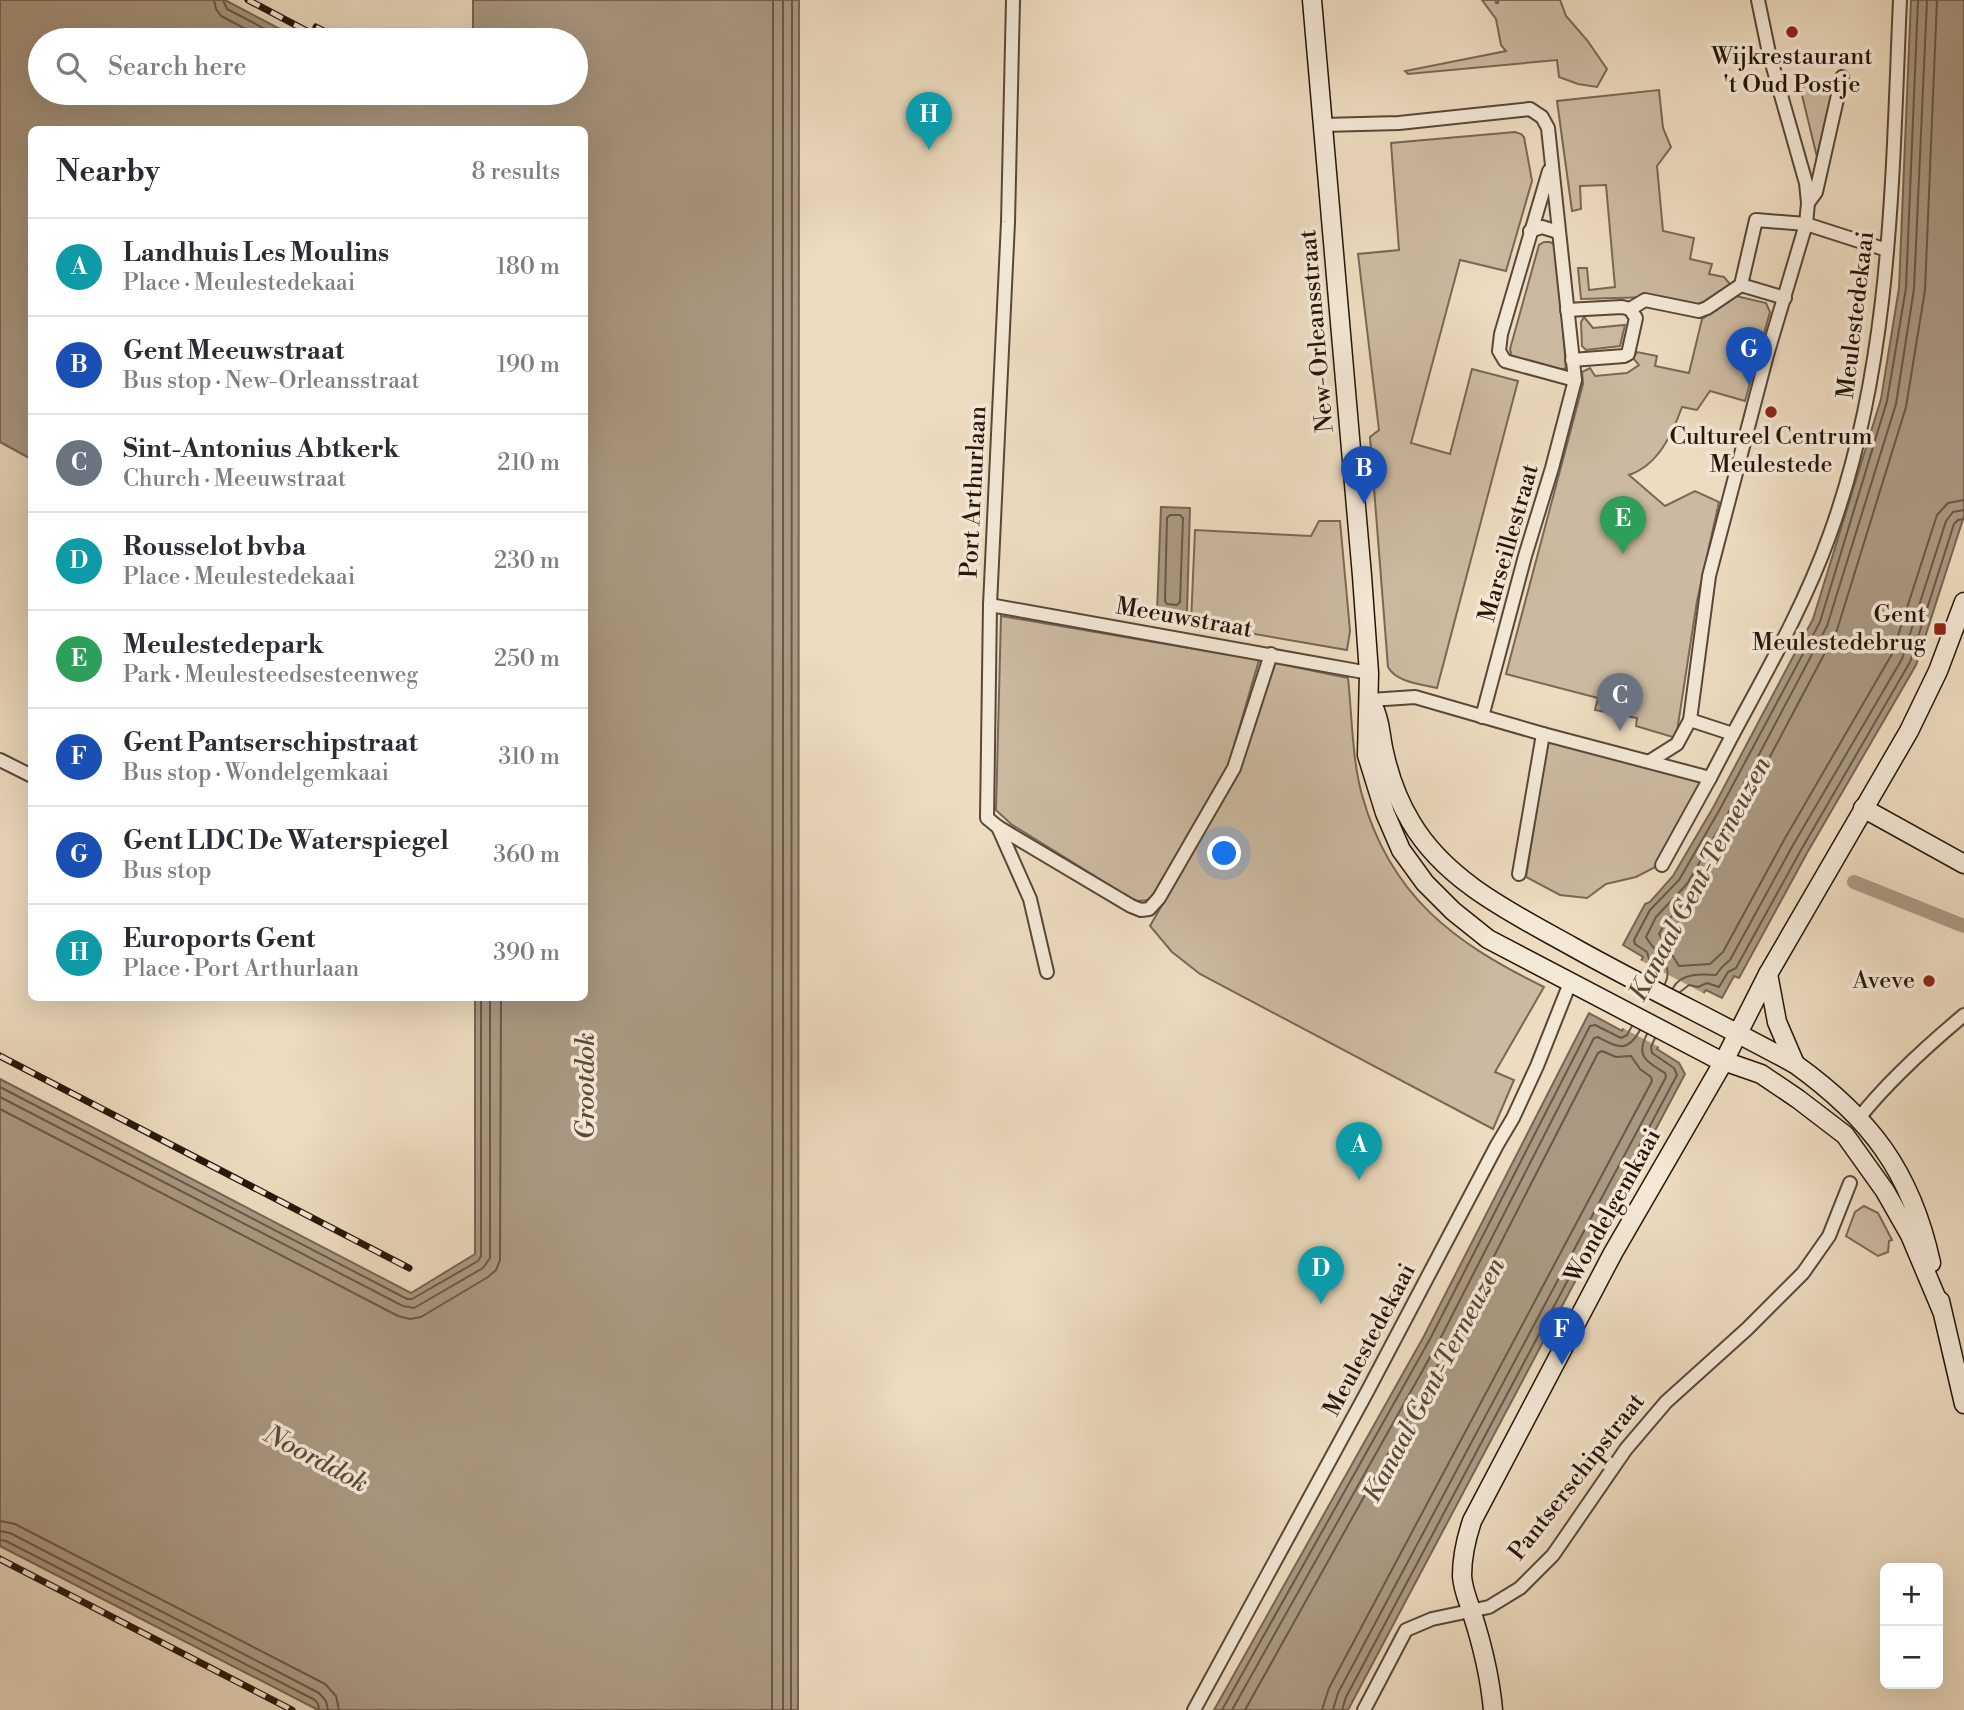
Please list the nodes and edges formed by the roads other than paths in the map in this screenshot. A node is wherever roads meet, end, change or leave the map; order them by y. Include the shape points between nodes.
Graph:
1 (1013, 0) edge
2 (1312, 0) edge
3 (1758, 0) edge
4 (1900, 0) edge
5 (1842, 77) dead end
6 (1323, 125) junction
7 (1551, 164) junction
8 (1808, 203) junction
9 (1806, 224) junction
10 (1530, 231) junction
11 (1558, 232) junction
12 (1887, 250) junction
13 (1741, 285) junction
14 (1785, 298) junction
15 (1630, 309) junction
16 (1567, 310) junction
17 (1572, 360) junction
18 (1574, 380) junction
19 (1964, 603) edge
20 (990, 605) junction
21 (1271, 654) junction
22 (1369, 673) junction
23 (1370, 700) junction
24 (1482, 717) junction
25 (1690, 720) junction
26 (1543, 734) junction
27 (1734, 734) junction
28 (0, 760) edge
29 (1653, 762) junction
30 (28, 774) edge
31 (1710, 778) junction
32 (1863, 808) junction
33 (998, 827) junction
34 (1964, 864) edge
35 (1662, 866) dead end
36 (1519, 874) dead end
37 (1047, 972) dead end
38 (1768, 974) junction
39 (1570, 984) junction
40 (1964, 1015) edge
41 (1738, 1033) junction
42 (1724, 1061) junction
43 (1795, 1064) junction
44 (1859, 1118) junction
45 (1850, 1183) dead end
46 (1942, 1311) junction
47 (1963, 1398) edge
48 (1472, 1611) junction
49 (1194, 1710) edge
50 (1364, 1710) edge
51 (1493, 1710) edge

1 - 20 street, Port Arthurlaan
2 - 6 main road, New-Orleansstraat
3 - 8 street
4 - 12 street, Meulestedekaai
5 - 8 street via 1816,192
6 - 7 street, Marseillestraat via 1399,123 1530,108 1548,128
6 - 22 main road, New-Orleansstraat
7 - 10 street, Marseillestraat
7 - 11 street, Marseillestraat
8 - 9 street
9 - 12 street
9 - 13 street via 1756,220
9 - 14 street
10 - 11 street via 1542,227
10 - 18 street, Marseillestraat via 1499,351 1505,361
11 - 16 street, Marseillestraat
12 - 27 street, Meulestedekaai via 1866,408 1831,533 1794,618
13 - 14 street
13 - 15 street via 1699,311 1644,300
14 - 25 street via 1709,576
15 - 16 street
15 - 17 street via 1636,318 1628,354
16 - 17 street, Marseillestraat
17 - 18 street, Marseillestraat
18 - 24 street, Marseillestraat
19 - 32 main road, Wondelgemkaai via 1909,731
20 - 21 street, Meeuwstraat
20 - 33 street, Port Arthurlaan via 987,818
21 - 22 street, Meeuwstraat
21 - 33 street via 1234,768 1149,909 1131,906
22 - 23 main road, New-Orleansstraat
23 - 24 street via 1415,697
23 - 39 main road, New-Orleansstraat via 1367,755 1401,850 1425,883 1488,939
23 - 41 main road, New-Orleansstraat via 1379,718 1384,753 1411,822 1457,876 1607,966
24 - 26 street
25 - 27 street
25 - 29 street via 1677,744
26 - 29 street
26 - 36 street
27 - 31 street, Meulestedekaai
28 - 30 street
29 - 31 street
31 - 35 street
32 - 34 main road
32 - 38 main road, Wondelgemkaai
33 - 37 street, Port Arthurlaan via 1030,900
38 - 41 main road, Wondelgemkaai
38 - 43 main road via 1777,1023
39 - 42 main road, New-Orleansstraat
39 - 49 street, Meulestedekaai via 1513,1118
40 - 44 street
41 - 42 main road, Wondelgemkaai
41 - 43 main road, New-Orleansstraat
42 - 46 main road, New-Orleansstraat via 1761,1074 1845,1135 1885,1191
42 - 48 main road, Wondelgemkaai via 1613,1253 1472,1521 1462,1577
43 - 44 main road, New-Orleansstraat
44 - 46 main road, New-Orleansstraat via 1889,1154 1907,1189 1928,1249
45 - 48 street, Pantserschipstraat via 1829,1236 1803,1273 1666,1402 1604,1480 1553,1555 1520,1588 1489,1607
46 - 47 main road
48 - 50 street via 1406,1630
48 - 51 main road

